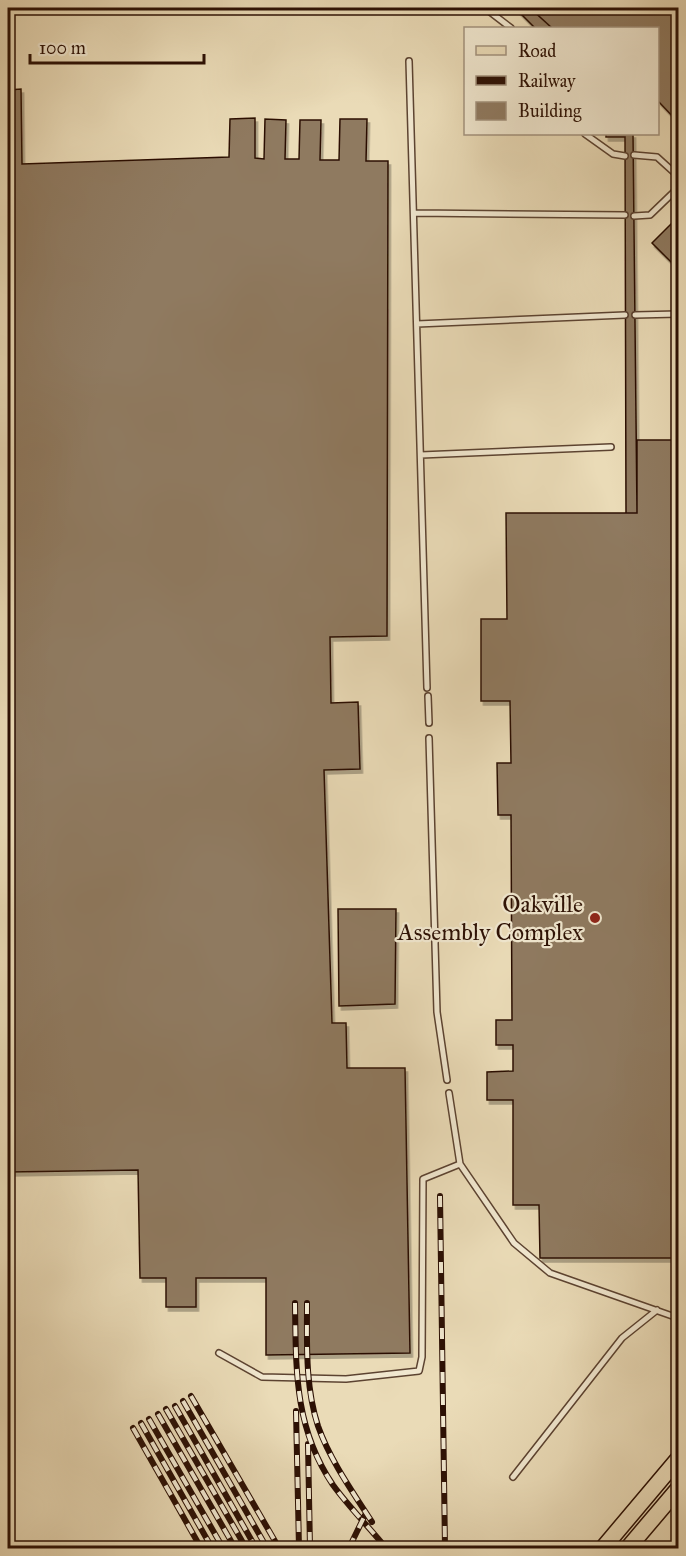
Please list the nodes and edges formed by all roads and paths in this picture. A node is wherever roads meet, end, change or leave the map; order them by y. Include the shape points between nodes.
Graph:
1 (485, 8) edge
2 (510, 27) edge
3 (409, 61) dead end
4 (586, 135) edge
5 (634, 155) dead end
6 (625, 156) dead end
7 (678, 176) edge
8 (678, 188) edge
9 (414, 213) junction
10 (625, 215) dead end
11 (634, 216) dead end
12 (678, 314) edge
13 (625, 315) dead end
14 (635, 315) dead end
15 (417, 324) junction
16 (612, 447) dead end
17 (422, 455) junction
18 (427, 688) dead end
19 (428, 696) dead end
20 (429, 723) dead end
21 (429, 738) dead end
22 (447, 1080) dead end
23 (449, 1093) dead end
24 (460, 1164) junction
25 (657, 1310) junction
26 (678, 1318) edge
27 (219, 1353) dead end
28 (678, 1459) edge
29 (513, 1477) dead end
30 (678, 1490) edge
31 (603, 1548) edge
32 (628, 1548) edge

1 - 2 lane
3 - 9 lane
4 - 6 lane via 613,154
5 - 7 lane via 657,157
8 - 11 lane via 650,215
9 - 10 lane
9 - 15 lane
12 - 14 lane
13 - 15 lane
15 - 17 lane
16 - 17 lane
17 - 18 lane
19 - 20 lane
21 - 22 lane via 437,1012
23 - 24 lane
24 - 25 lane via 514,1243 550,1273
24 - 27 lane via 423,1179 419,1371 346,1379 262,1377
25 - 26 lane
25 - 29 lane via 622,1338
28 - 31 main road
30 - 32 main road

